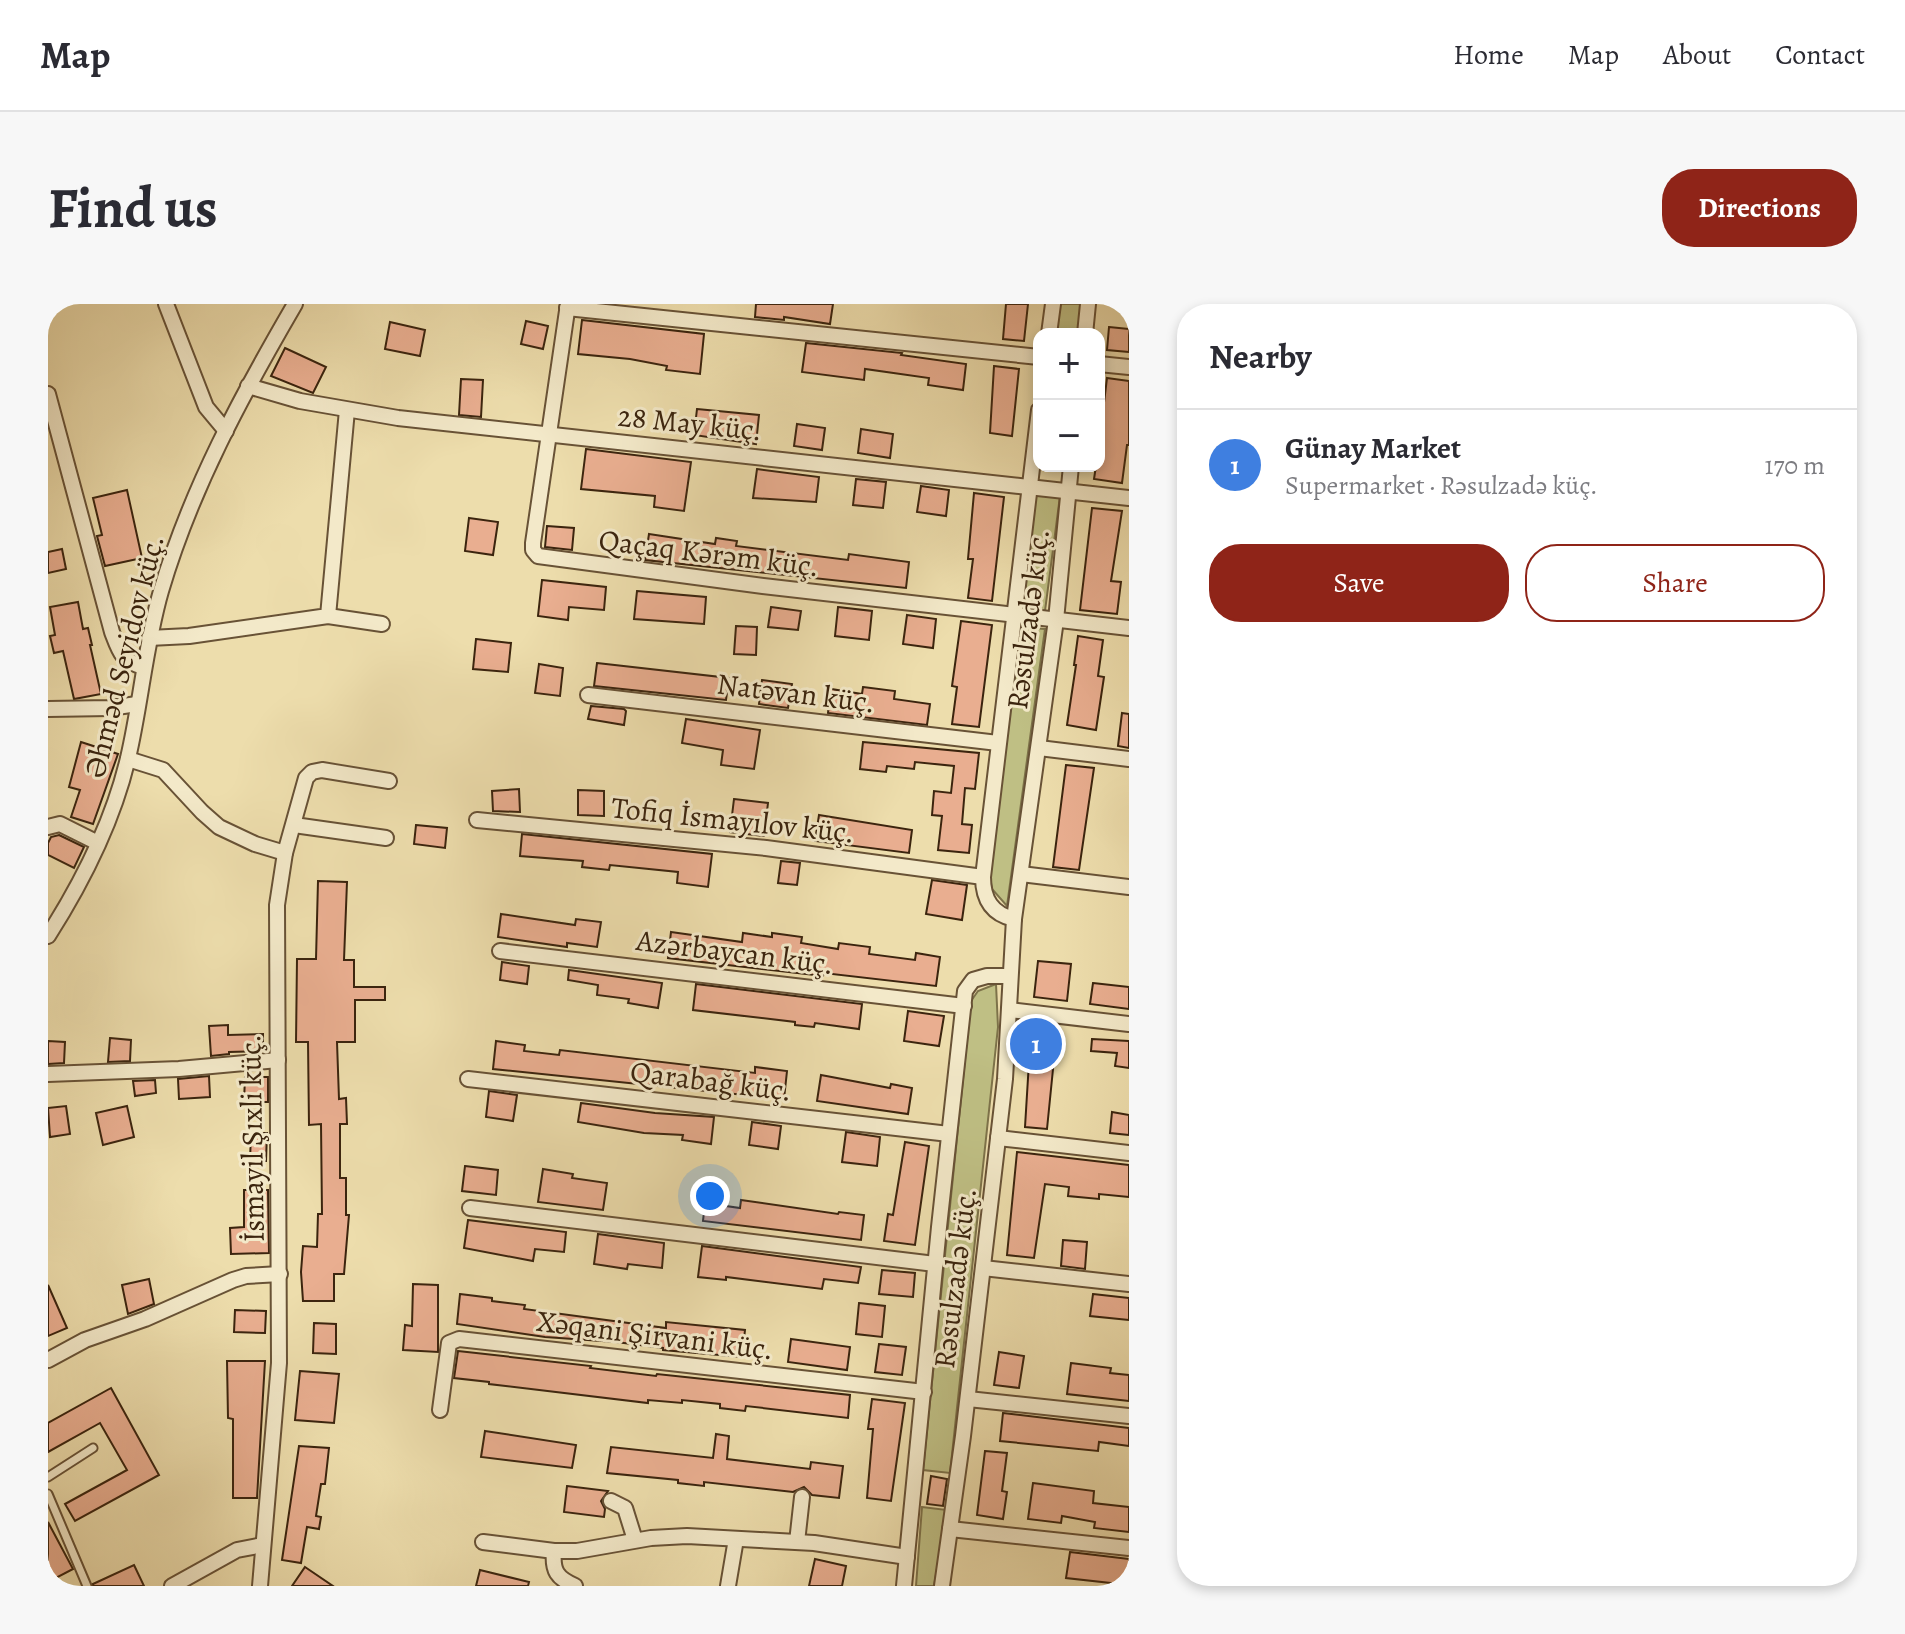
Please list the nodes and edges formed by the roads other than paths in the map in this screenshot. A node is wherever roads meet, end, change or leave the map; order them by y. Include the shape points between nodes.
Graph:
1 (166, 304) edge
2 (295, 304) edge
3 (1053, 304) edge
4 (1088, 304) edge
5 (567, 306) edge
6 (1050, 328) edge
7 (1086, 328) edge
8 (1033, 356) edge
9 (1105, 365) edge
10 (1129, 367) edge
11 (248, 386) junction
12 (48, 394) edge
13 (347, 410) junction
14 (226, 431) junction
15 (550, 434) junction
16 (1033, 456) edge
17 (1071, 472) edge
18 (1029, 486) junction
19 (1069, 491) junction
20 (1129, 498) edge
21 (1014, 615) junction
22 (328, 616) junction
23 (1056, 620) junction
24 (382, 624) dead end
25 (1129, 628) edge
26 (149, 638) junction
27 (143, 667) junction
28 (588, 695) dead end
29 (137, 704) junction
30 (48, 709) edge
31 (998, 743) junction
32 (1039, 748) junction
33 (128, 759) junction
34 (1129, 759) edge
35 (389, 781) dead end
36 (477, 820) dead end
37 (294, 825) junction
38 (48, 827) edge
39 (386, 838) dead end
40 (98, 843) junction
41 (285, 853) junction
42 (1021, 874) junction
43 (983, 877) junction
44 (1129, 887) edge
45 (1014, 919) junction
46 (48, 936) edge
47 (500, 951) dead end
48 (1010, 976) junction
49 (964, 1006) junction
50 (1009, 1010) junction
51 (1129, 1024) edge
52 (278, 1060) junction
53 (48, 1074) edge
54 (468, 1079) dead end
55 (949, 1134) junction
56 (998, 1138) junction
57 (1129, 1153) edge
58 (470, 1208) dead end
59 (935, 1264) junction
60 (983, 1268) junction
61 (280, 1274) junction
62 (1129, 1284) edge
63 (48, 1360) edge
64 (924, 1392) junction
65 (968, 1399) junction
66 (440, 1410) dead end
67 (1129, 1416) edge
68 (93, 1448) dead end
69 (48, 1477) edge
70 (48, 1494) edge
71 (802, 1497) dead end
72 (611, 1501) dead end
73 (950, 1529) junction
74 (736, 1539) junction
75 (635, 1540) junction
76 (483, 1542) dead end
77 (797, 1542) junction
78 (263, 1545) junction
79 (1129, 1548) edge
80 (554, 1551) junction
81 (907, 1557) junction
82 (87, 1586) edge
83 (172, 1586) edge
84 (260, 1586) edge
85 (575, 1586) edge
86 (728, 1586) edge
87 (904, 1586) edge
88 (942, 1586) edge

1 - 14 street via 206,407
2 - 11 street, Əhməd Seyidov küç.
3 - 6 street
4 - 7 street
5 - 8 street
5 - 15 street, Qaçaq Kərəm küç.
9 - 10 street
11 - 13 street, 28 May küç.
11 - 14 street, Əhməd Seyidov küç.
12 - 27 street via 112,632 122,656
13 - 15 street, 28 May küç.
13 - 22 street
14 - 26 street, Əhməd Seyidov küç. via 181,531
15 - 18 street, 28 May küç.
15 - 21 street, Qaçaq Kərəm küç. via 533,543 538,556
16 - 18 street
17 - 19 street, Rəsulzadə küç.
18 - 19 street, 28 May küç.
18 - 21 street
19 - 20 street, 28 May küç.
19 - 23 street, Rəsulzadə küç.
21 - 23 street, Qaçaq Kərəm küç.
21 - 31 street
22 - 24 street
22 - 26 street
23 - 25 street, Qaçaq Kərəm küç.
23 - 32 street, Rəsulzadə küç.
26 - 27 street, Əhməd Seyidov küç.
27 - 29 street, Əhməd Seyidov küç.
28 - 31 street, Natəvan küç.
29 - 30 street
29 - 33 street, Əhməd Seyidov küç.
31 - 43 street
32 - 34 street
32 - 42 street, Rəsulzadə küç.
33 - 40 street, Əhməd Seyidov küç.
33 - 41 street via 163,770 219,827
35 - 37 street, İsmayil Şıxli küç. via 312,772
36 - 43 street, Tofiq İsmayılov küç. via 766,848
37 - 39 street
37 - 41 street, İsmayil Şıxli küç.
38 - 40 street via 60,824
40 - 46 street, Əhməd Seyidov küç.
41 - 52 street, İsmayil Şıxli küç. via 277,905
42 - 44 street
42 - 45 street, Rəsulzadə küç.
43 - 45 street via 986,900 1002,916
45 - 48 street, Rəsulzadə küç.
47 - 49 street, Azərbaycan küç.
48 - 49 street via 973,980
48 - 50 street, Rəsulzadə küç.
49 - 55 street
50 - 51 street
50 - 56 street, Rəsulzadə küç.
52 - 53 street
52 - 61 street, İsmayil Şıxli küç.
54 - 55 street, Qarabağ küç.
55 - 59 street
56 - 57 street
56 - 60 street, Rəsulzadə küç.
58 - 59 street
59 - 64 street
60 - 62 street
60 - 65 street, Rəsulzadə küç.
61 - 63 street via 233,1280
61 - 78 street, İsmayil Şıxli küç. via 279,1363
64 - 66 street, Xəqani Şirvani küç. via 459,1339 449,1343
64 - 81 street
65 - 67 street
65 - 73 street, Rəsulzadə küç.
68 - 69 lane
70 - 82 lane
71 - 77 street
72 - 75 street via 625,1508
73 - 79 street
73 - 88 street, Rəsulzadə küç.
74 - 75 street
74 - 77 street
74 - 86 street
75 - 80 street
76 - 80 street
77 - 81 street
78 - 83 street via 237,1550
78 - 84 street, İsmayil Şıxli küç.
80 - 85 street via 556,1575
81 - 87 street

